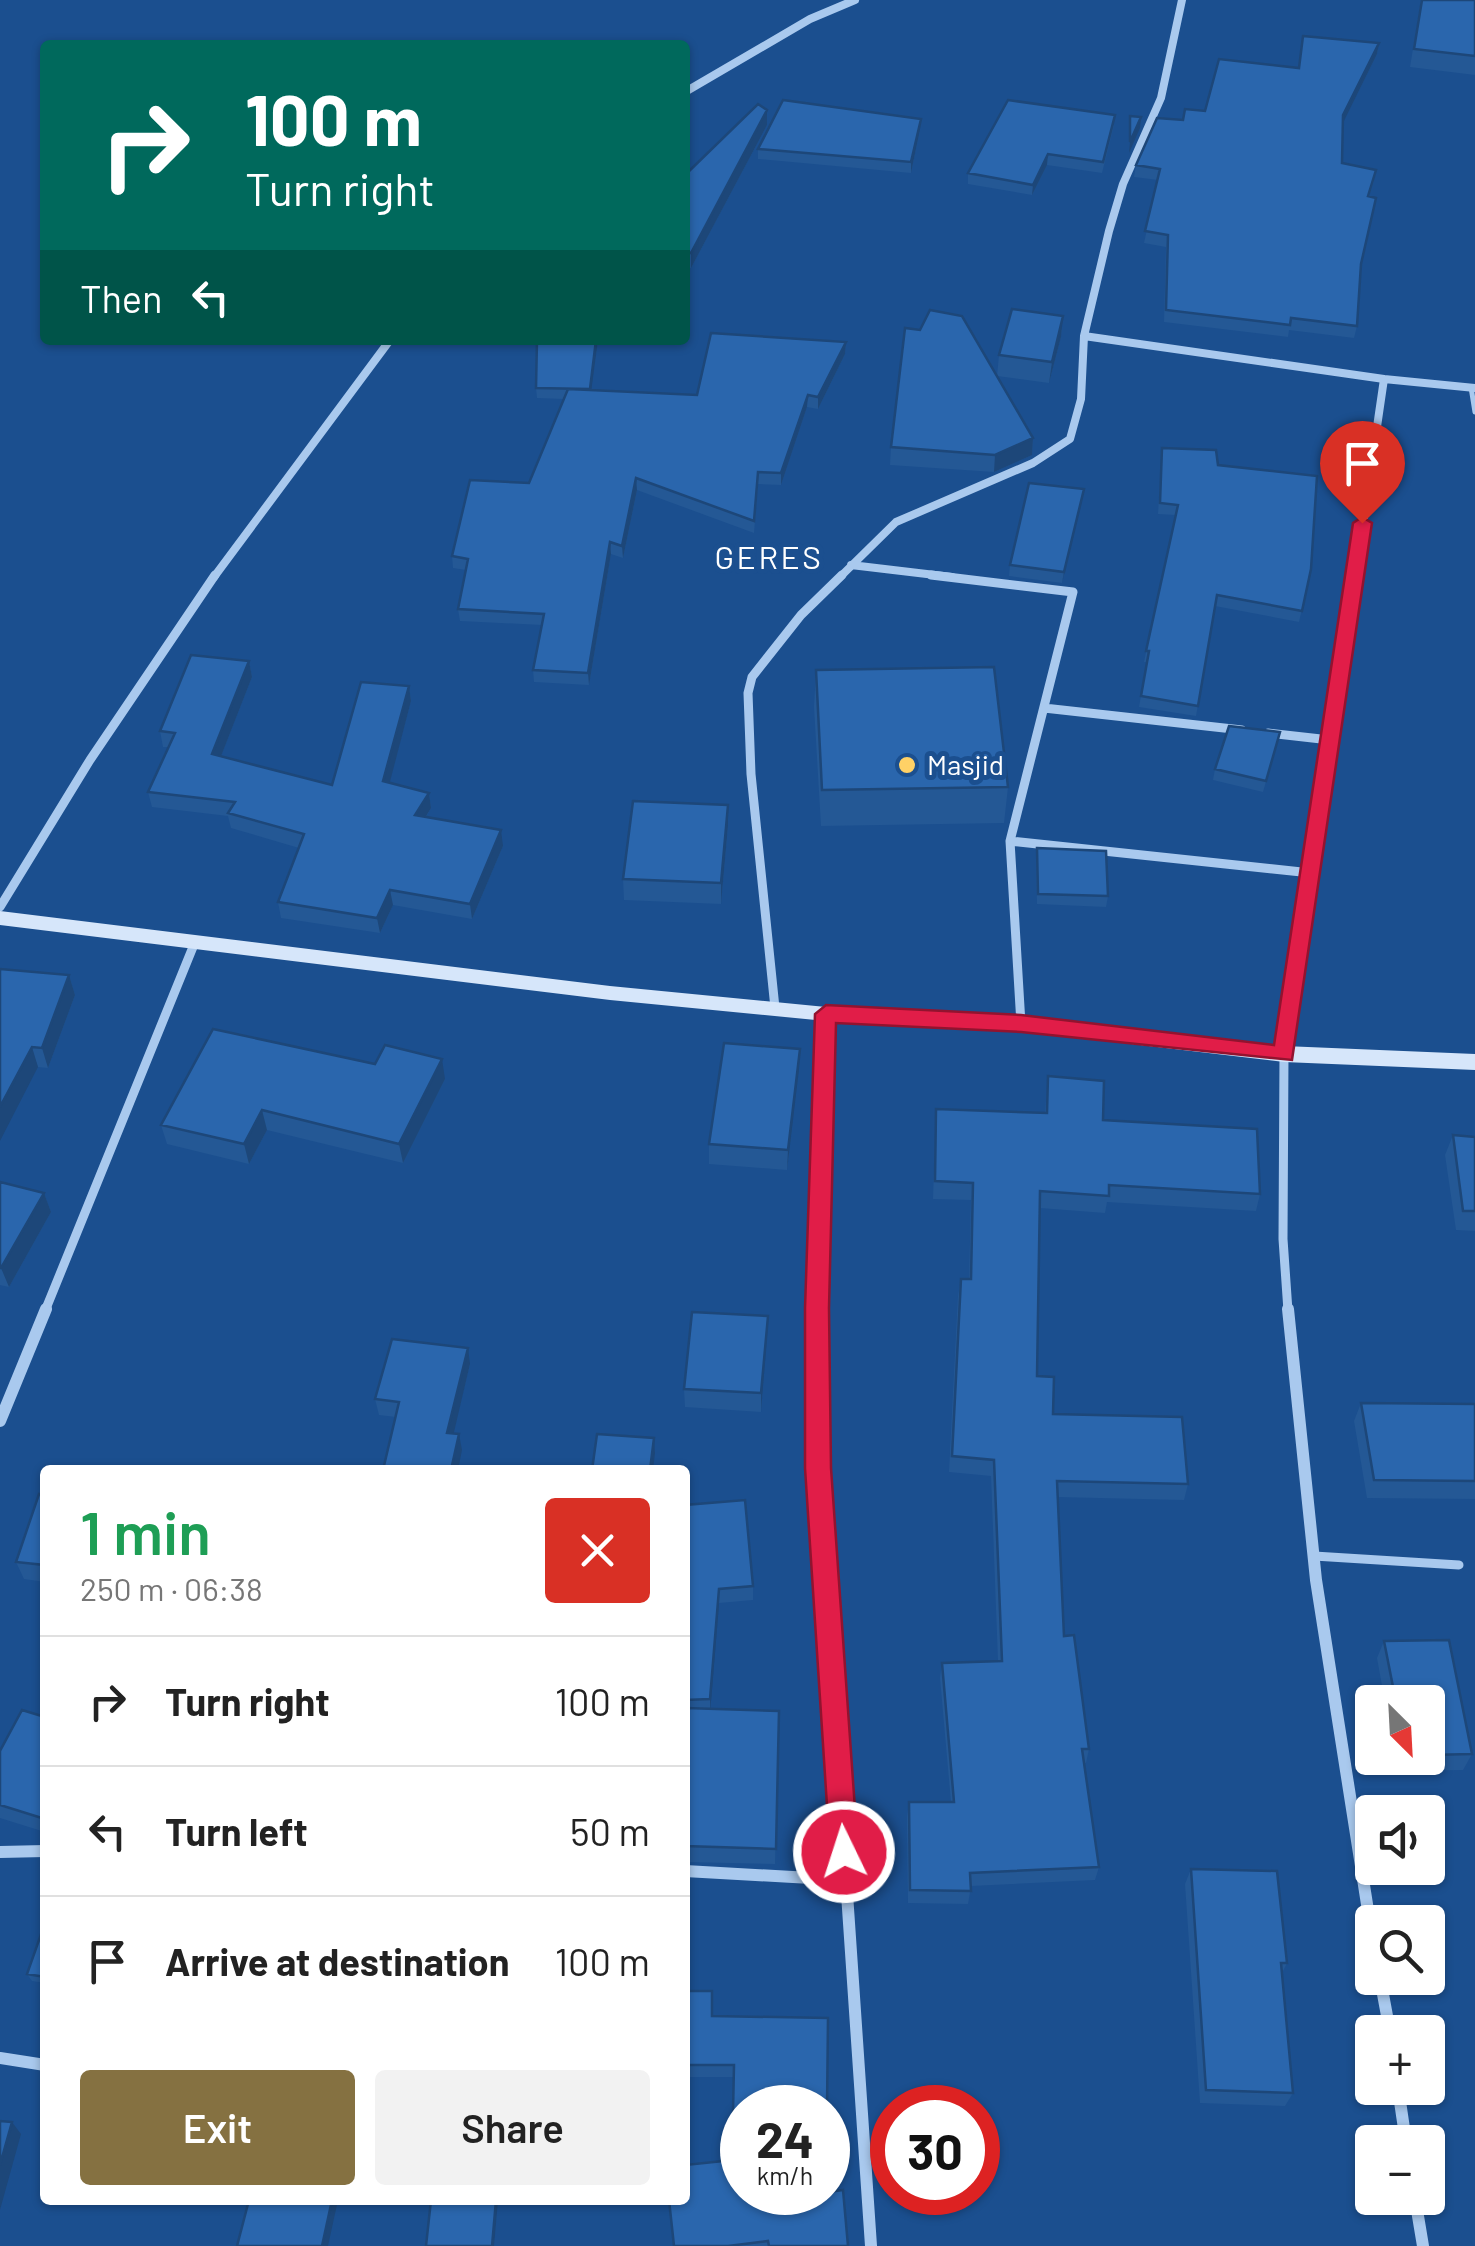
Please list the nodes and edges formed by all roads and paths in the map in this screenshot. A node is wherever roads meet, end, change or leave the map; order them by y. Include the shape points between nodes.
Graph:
1 (856, 0) edge
2 (1182, 0) edge
3 (690, 89) edge
4 (1084, 336) junction
5 (386, 345) edge
6 (1384, 379) junction
7 (1473, 388) edge
8 (1475, 412) edge
9 (851, 565) junction
10 (1044, 708) junction
11 (1330, 740) junction
12 (1010, 840) junction
13 (1311, 872) junction
14 (0, 907) edge
15 (0, 918) edge
16 (195, 942) junction
17 (775, 1008) junction
18 (826, 1014) junction
19 (1021, 1024) junction
20 (1284, 1054) junction
21 (1475, 1062) edge
22 (0, 1420) edge
23 (1314, 1556) junction
24 (1459, 1566) dead end
25 (40, 1851) edge
26 (0, 1852) edge
27 (690, 1871) edge
28 (846, 1880) junction
29 (1367, 1905) edge
30 (0, 2058) edge
31 (40, 2064) edge
32 (1418, 2215) edge
33 (871, 2246) edge
34 (1424, 2246) edge

1 - 3 street
2 - 4 street via 1161,98 1123,184
4 - 6 street
4 - 9 street via 1081,399 1070,439 1033,463 896,522
5 - 14 street via 129,698
6 - 7 street
6 - 11 street
7 - 8 lane
9 - 10 street via 1072,590
9 - 17 street via 764,657 748,694 754,823
10 - 11 street
10 - 12 street
11 - 13 street
12 - 13 street
12 - 19 street
13 - 20 street
15 - 16 street
16 - 17 street
16 - 22 street
17 - 18 street
18 - 19 street
18 - 28 street via 818,1468
19 - 20 street
20 - 21 street
20 - 23 street via 1283,1240
23 - 24 lane
23 - 29 street
25 - 26 street
27 - 28 street
28 - 33 street
30 - 31 street
32 - 34 street

